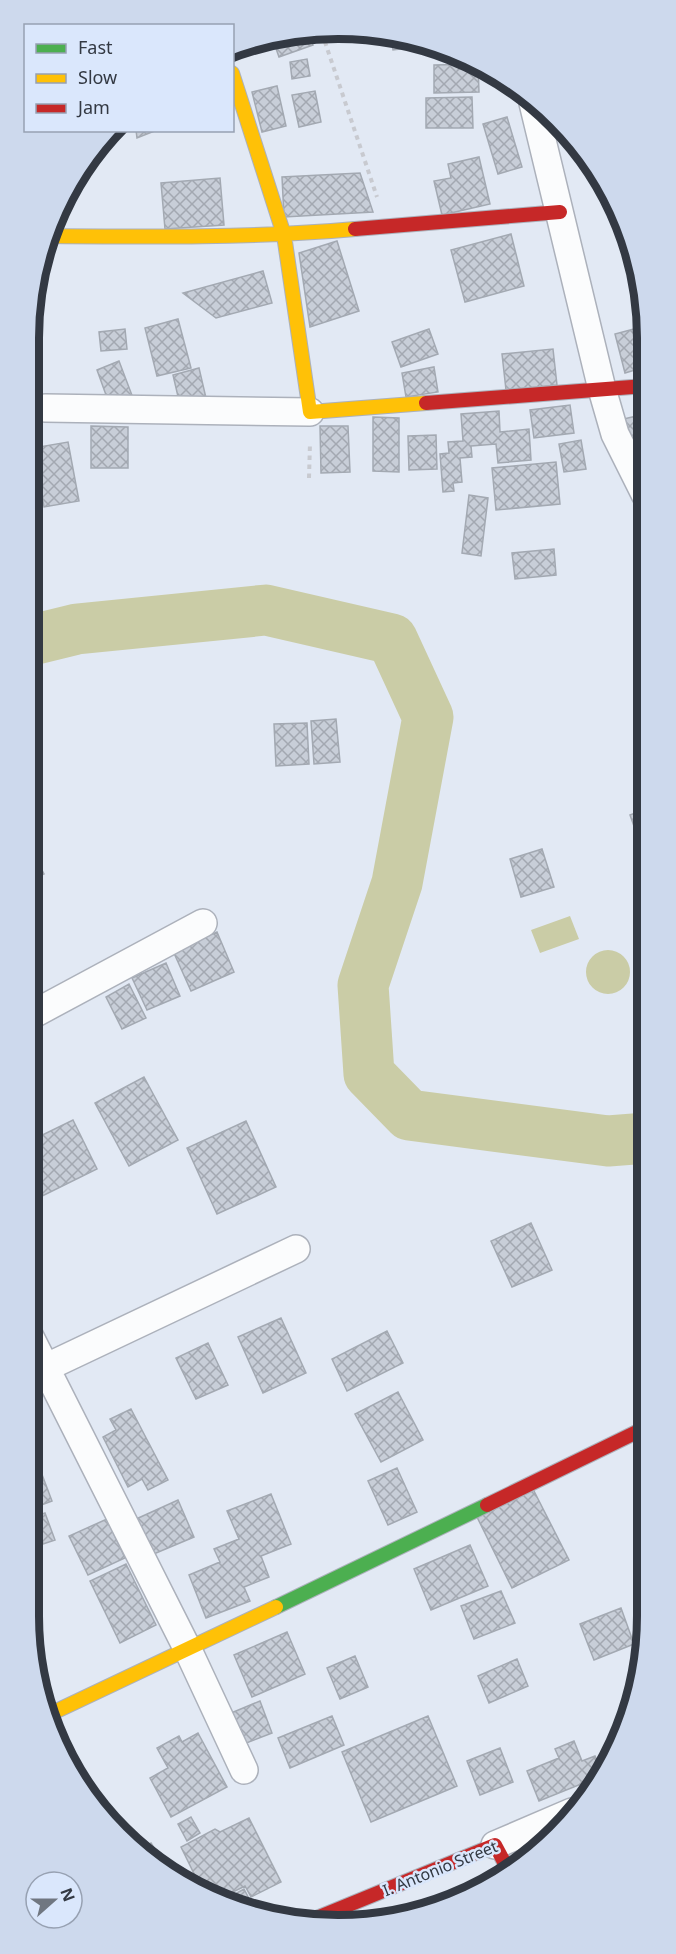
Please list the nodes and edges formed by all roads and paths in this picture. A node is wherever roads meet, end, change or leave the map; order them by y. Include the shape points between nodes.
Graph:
1 (324, 40) edge
2 (234, 79) edge
3 (537, 115) edge
4 (560, 212) junction
5 (386, 227) junction
6 (284, 235) junction
7 (57, 236) edge
8 (637, 387) edge
9 (602, 389) junction
10 (45, 408) dead end
11 (310, 412) junction
12 (637, 478) edge
13 (203, 923) dead end
14 (39, 1011) edge
15 (296, 1249) dead end
16 (39, 1370) edge
17 (39, 1375) edge
18 (637, 1432) edge
19 (188, 1650) junction
20 (55, 1712) edge
21 (244, 1770) dead end
22 (558, 1818) edge
23 (495, 1845) junction
24 (505, 1864) edge
25 (326, 1914) edge

1 - 5 path
2 - 6 street
3 - 4 street
4 - 5 street
4 - 9 street
5 - 6 street
6 - 7 street
6 - 11 street
8 - 9 street
9 - 11 street
9 - 12 street via 615,434
10 - 11 street
13 - 14 street
15 - 16 street
17 - 19 street
18 - 19 street
19 - 20 street
19 - 21 street
22 - 23 street, I. Antonio Street
23 - 24 street
23 - 25 street, I. Antonio Street

